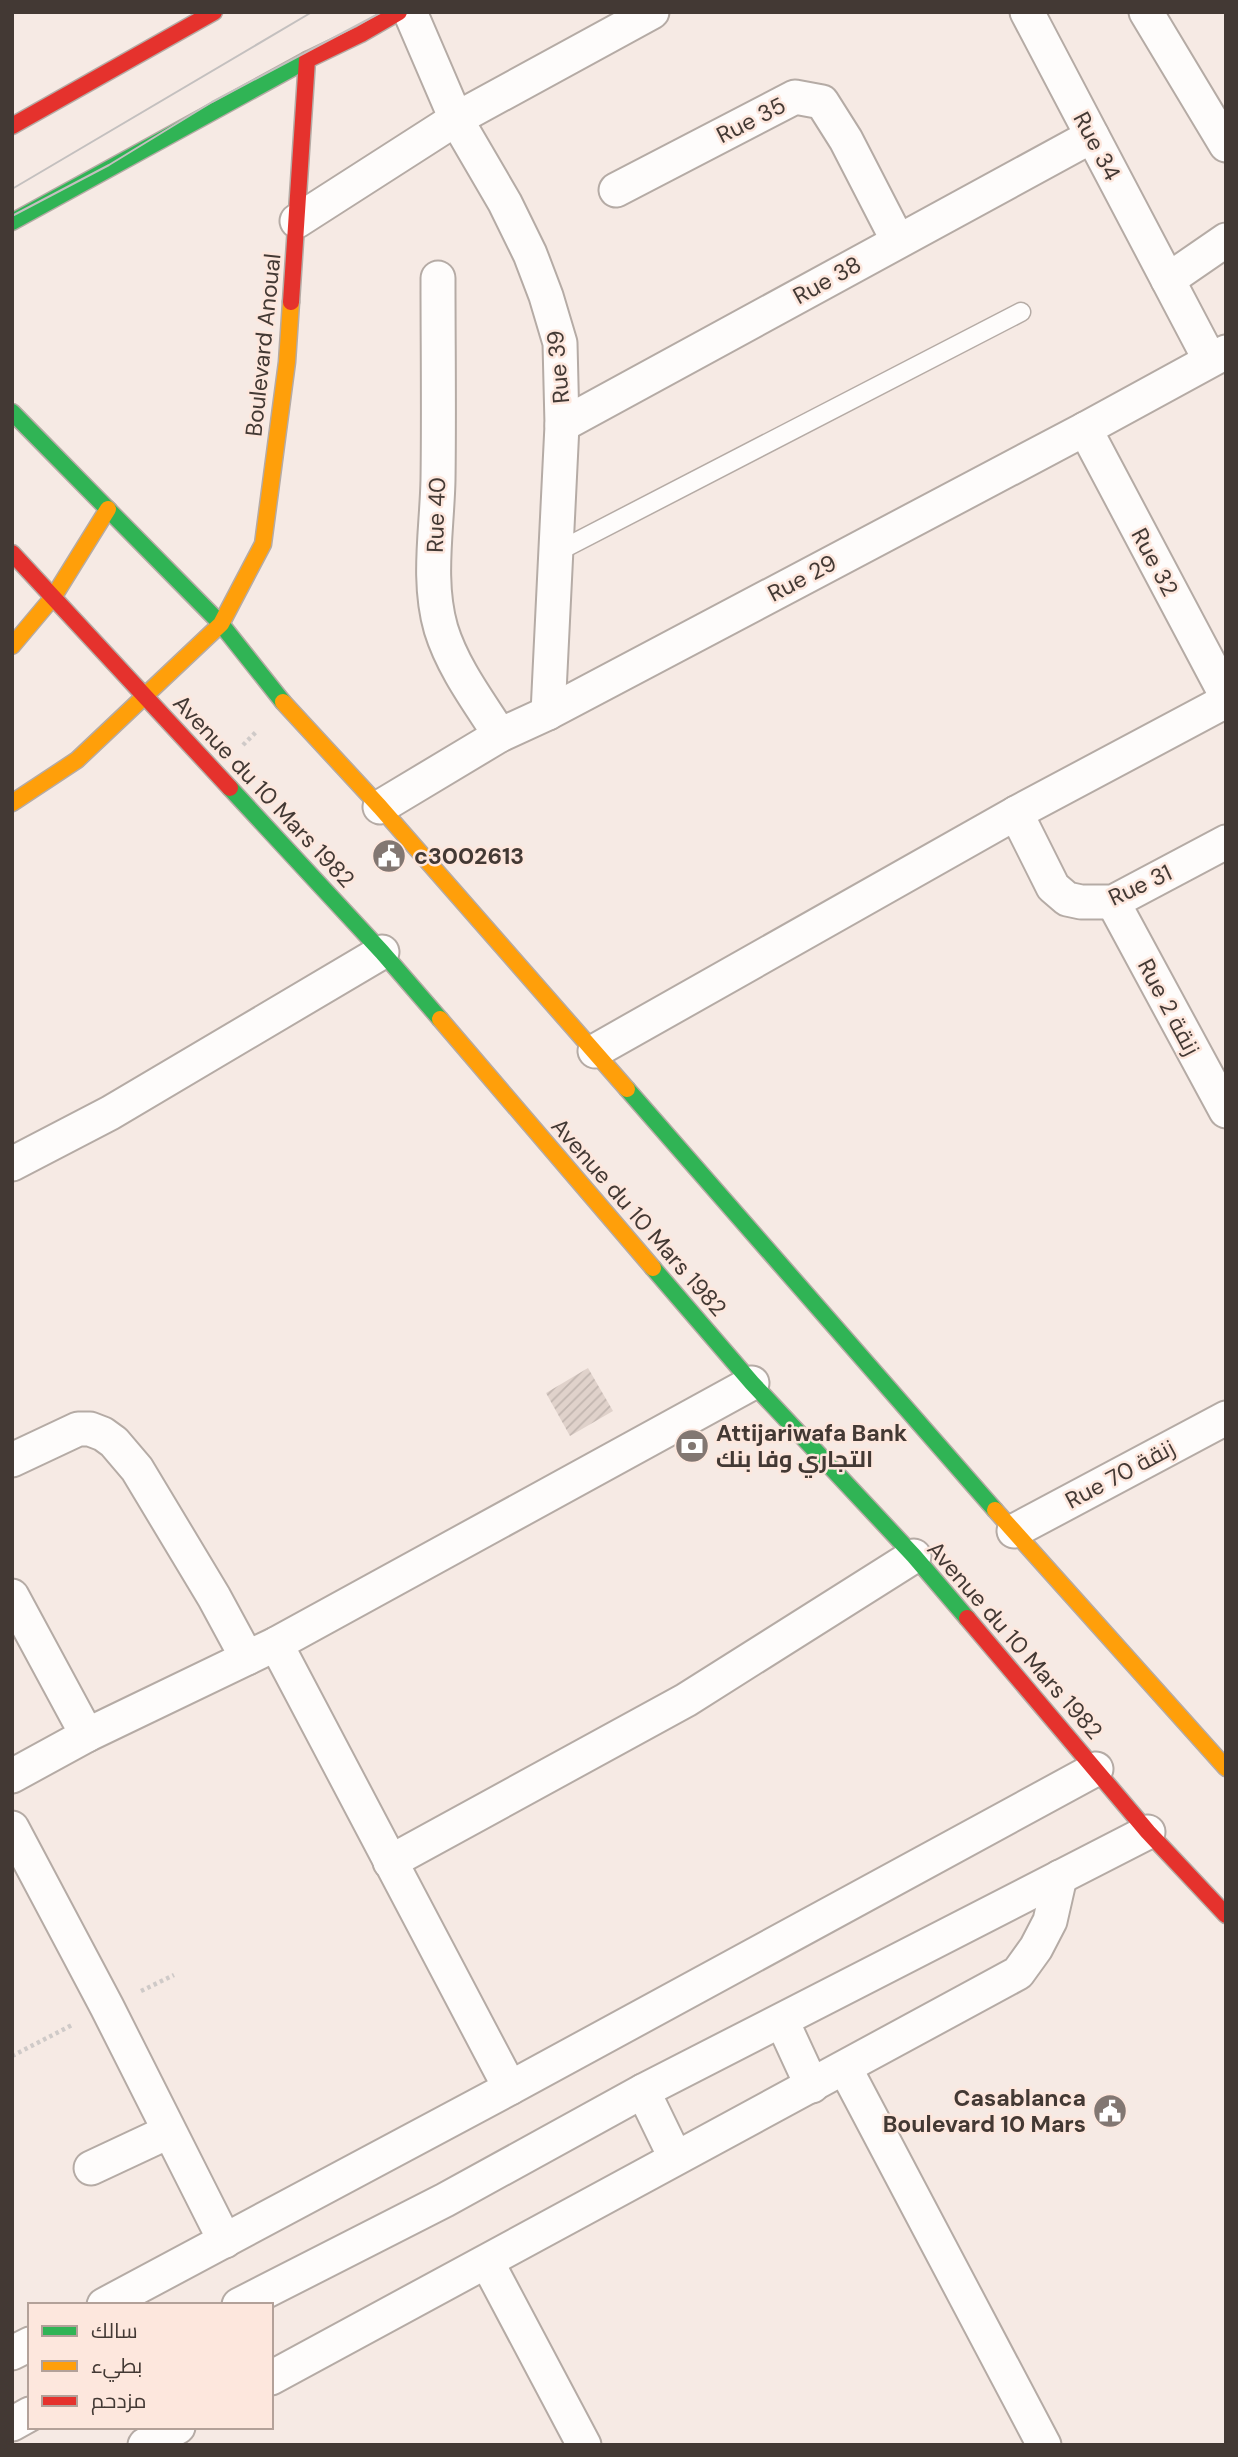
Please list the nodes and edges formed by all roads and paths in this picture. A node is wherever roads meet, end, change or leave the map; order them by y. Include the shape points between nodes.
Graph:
1 (399, 12) edge
2 (410, 12) edge
3 (652, 12) edge
4 (1027, 12) edge
5 (1146, 12) edge
6 (209, 13) edge
7 (307, 60) junction
8 (456, 119) junction
9 (12, 126) edge
10 (1092, 136) junction
11 (1226, 145) edge
12 (616, 190) dead end
13 (297, 221) junction
14 (12, 222) edge
15 (1226, 240) edge
16 (898, 242) junction
17 (438, 278) dead end
18 (1168, 280) junction
19 (1021, 312) dead end
20 (1218, 356) edge
21 (12, 412) edge
22 (562, 425) junction
23 (1085, 429) junction
24 (108, 509) junction
25 (12, 552) edge
26 (555, 553) junction
27 (54, 596) junction
28 (221, 624) junction
29 (12, 646) edge
30 (1226, 695) edge
31 (146, 697) junction
32 (1226, 701) edge
33 (286, 705) junction
34 (548, 713) junction
35 (500, 735) junction
36 (214, 772) junction
37 (12, 803) edge
38 (380, 807) junction
39 (1016, 813) junction
40 (1226, 842) edge
41 (1113, 902) junction
42 (382, 952) junction
43 (595, 1051) junction
44 (1226, 1111) edge
45 (12, 1164) edge
46 (752, 1383) junction
47 (1226, 1418) edge
48 (12, 1460) edge
49 (1014, 1531) junction
50 (914, 1556) junction
51 (12, 1596) edge
52 (261, 1651) junction
53 (87, 1735) junction
54 (1226, 1768) edge
55 (1096, 1769) junction
56 (12, 1776) edge
57 (12, 1828) edge
58 (1148, 1832) junction
59 (390, 1862) junction
60 (1060, 1877) junction
61 (1226, 1915) edge
62 (782, 2021) junction
63 (845, 2068) junction
64 (812, 2086) junction
65 (510, 2088) junction
66 (643, 2091) junction
67 (168, 2132) junction
68 (675, 2157) junction
69 (92, 2168) dead end
70 (225, 2241) junction
71 (487, 2262) junction
72 (108, 2303) edge
73 (243, 2303) edge
74 (28, 2345) edge
75 (12, 2353) edge
76 (273, 2377) edge
77 (28, 2415) edge
78 (12, 2424) edge
79 (174, 2429) edge
80 (145, 2445) edge
81 (584, 2445) edge
82 (1044, 2445) edge

1 - 7 main road
2 - 8 street, Rue 39
3 - 8 street
4 - 10 street, Rue 34
5 - 11 street
6 - 9 main road
7 - 13 main road, Boulevard Anoual
7 - 14 main road
8 - 13 street
8 - 22 street, Rue 39 via 505,203 546,296 560,343
10 - 16 street, Rue 38
10 - 18 street, Rue 34
12 - 16 street, Rue 35 via 795,97 822,102
13 - 28 main road, Boulevard Anoual via 287,362 262,544
15 - 18 street
16 - 22 street, Rue 38
17 - 35 street, Rue 40 via 436,603 451,653
18 - 20 street, Rue 34
19 - 26 lane
20 - 23 street, Rue 29
21 - 24 main road
22 - 26 street, Rue 39
23 - 30 street, Rue 32
23 - 34 street, Rue 29
24 - 27 main road
24 - 28 main road
25 - 27 main road, Avenue du 10 Mars 1982
26 - 34 street, Rue 39
27 - 29 main road
27 - 31 main road, Avenue du 10 Mars 1982
28 - 31 main road, Boulevard Anoual
28 - 33 main road
31 - 36 main road, Avenue du 10 Mars 1982
31 - 37 main road, Boulevard Anoual via 77,760
32 - 39 street
33 - 36 path
33 - 38 main road
34 - 35 street, Rue 29
35 - 38 street, Rue 29
36 - 42 main road, Avenue du 10 Mars 1982
38 - 43 main road
39 - 41 street, Rue 31 via 1053,887 1067,899
39 - 43 street
40 - 41 street, Rue 31
41 - 44 street, Rue 2 زنقة
42 - 45 street via 110,1113
42 - 46 main road, Avenue du 10 Mars 1982
43 - 49 main road
46 - 50 main road, Avenue du 10 Mars 1982
46 - 52 street
47 - 49 street, Rue 70 زنقة
48 - 52 street via 78,1429 90,1429 114,1442 137,1469 214,1597
49 - 54 main road
50 - 55 main road, Avenue du 10 Mars 1982
50 - 59 street via 686,1700
51 - 53 street
52 - 53 street
52 - 59 street
53 - 56 street
55 - 58 main road, Avenue du 10 Mars 1982
55 - 65 street
57 - 67 street
58 - 60 street
58 - 61 main road, Avenue du 10 Mars 1982
59 - 65 street
60 - 62 street
60 - 63 street via 1050,1921 1018,1973
62 - 64 street
62 - 66 street
63 - 64 street
63 - 82 street
64 - 68 street
65 - 70 street
66 - 68 street
66 - 73 street via 445,2200
67 - 69 street
67 - 70 street
68 - 71 street
70 - 72 street
71 - 76 street
71 - 81 street
74 - 75 street
77 - 78 street
79 - 80 street

